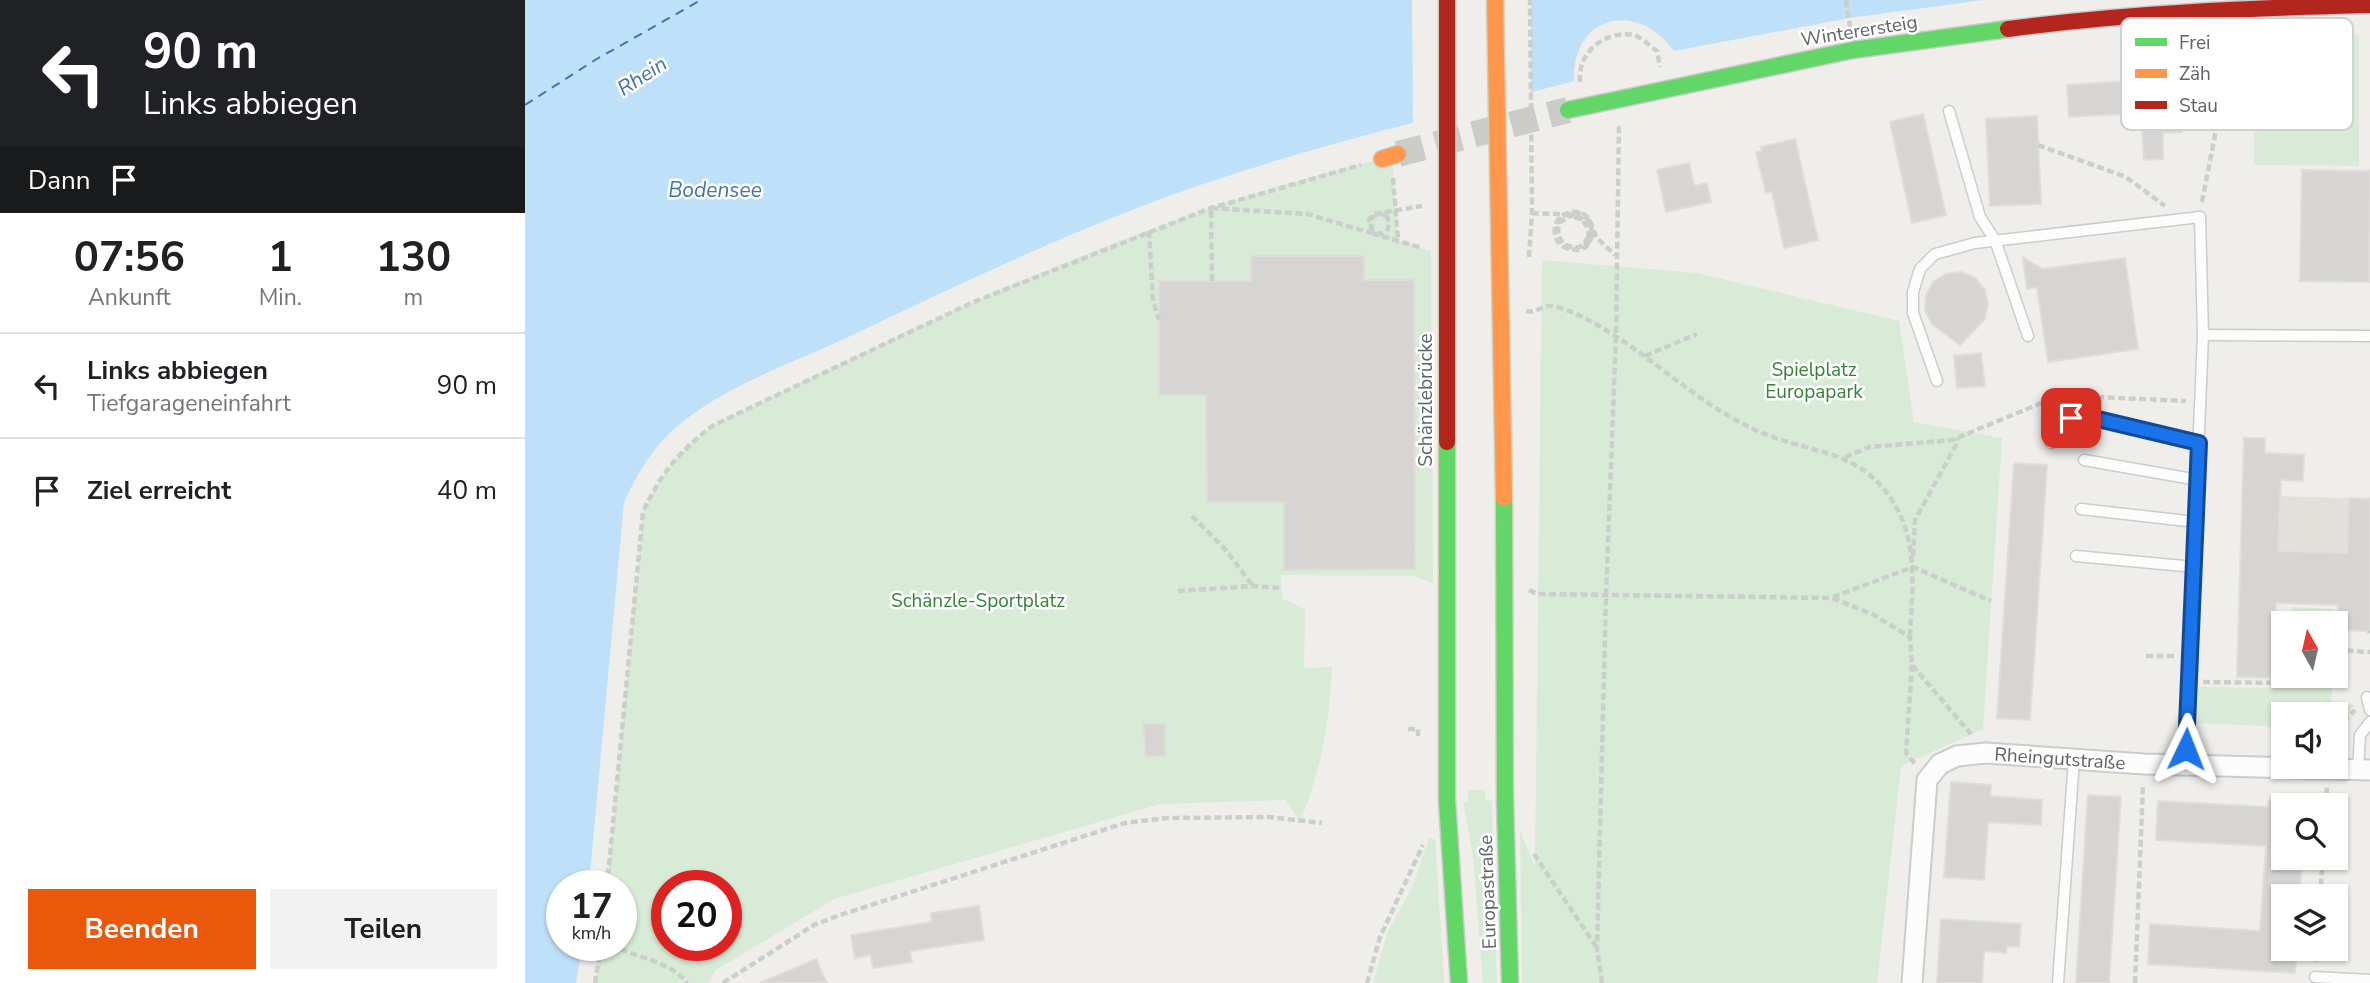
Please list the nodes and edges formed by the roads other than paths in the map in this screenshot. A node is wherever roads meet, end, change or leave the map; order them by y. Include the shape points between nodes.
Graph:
1 (1447, 0) edge
2 (1495, 0) edge
3 (2370, 5) edge
4 (1567, 110) tunnel mouth
5 (1949, 111) dead end
6 (1995, 240) junction
7 (2203, 335) junction
8 (2028, 336) dead end
9 (2370, 336) edge
10 (1937, 381) dead end
11 (2051, 443) dead end
12 (2199, 443) junction
13 (2084, 460) dead end
14 (2198, 480) junction
15 (2081, 509) dead end
16 (2196, 522) junction
17 (2076, 556) dead end
18 (2194, 567) junction
19 (2367, 697) dead end
20 (2370, 710) edge
21 (2370, 722) edge
22 (2074, 759) junction
23 (2185, 765) junction
24 (2364, 769) edge
25 (1447, 801) joint
26 (2315, 977) dead end
27 (2370, 980) edge
28 (1459, 983) edge
29 (1510, 983) edge
30 (1912, 983) edge
31 (2059, 983) edge

1 - 25 main road, Schänzlebrücke, bridge
2 - 29 main road, Europastraße, bridge
3 - 4 main road, Winterersteig via 2097,18 1866,48
5 - 6 lane via 1980,218
6 - 7 lane via 2200,216
6 - 8 lane
6 - 10 lane via 1953,247 1935,254 1920,269 1913,313
7 - 9 lane
7 - 12 lane
11 - 12 lane via 2061,425 2081,415
12 - 14 lane
13 - 14 lane
14 - 16 lane
15 - 16 lane
16 - 18 lane
17 - 18 lane
18 - 23 lane
19 - 20 lane
21 - 24 lane via 2360,735
22 - 23 street, Rheingutstraße
22 - 30 street, Rheingutstraße via 1986,753 1957,756 1940,764 1927,780
22 - 31 lane
23 - 24 street, Rheingutstraße
25 - 28 main road, Europastraße
26 - 27 lane

